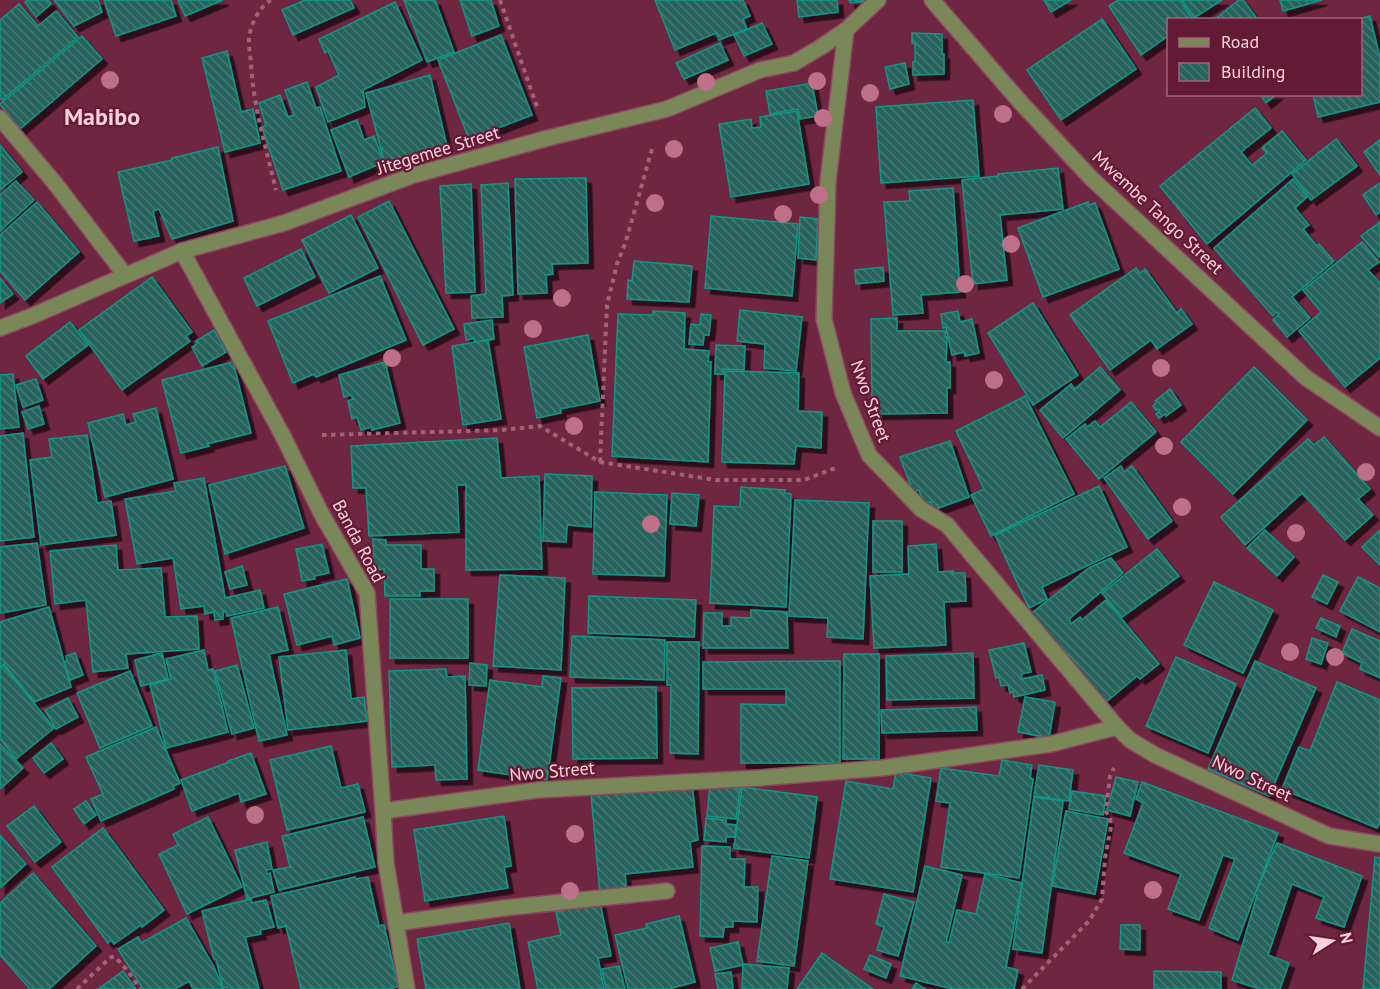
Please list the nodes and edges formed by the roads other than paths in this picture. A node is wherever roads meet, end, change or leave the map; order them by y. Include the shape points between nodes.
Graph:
1 (878, 0) edge
2 (932, 0) edge
3 (846, 30) junction
4 (0, 118) edge
5 (182, 251) junction
6 (125, 275) junction
7 (0, 328) edge
8 (1380, 428) edge
9 (1122, 732) junction
10 (383, 811) junction
11 (1380, 844) edge
12 (667, 891) dead end
13 (396, 923) junction
14 (407, 989) edge

1 - 3 street, Jitegemee Street
2 - 8 street, Mwembe Tango Street via 1090,178 1305,377
3 - 5 street, Jitegemee Street via 794,63 760,70 667,109 414,175 284,223
3 - 9 street, Nwo Street via 828,181 824,320 843,393 869,455 921,509 947,525
4 - 6 street
5 - 6 street, Jitegemee Street
5 - 10 street, Banda Road via 367,593
6 - 7 street, Jitegemee Street
9 - 10 street, Nwo Street via 882,768 538,790
9 - 11 street, Nwo Street via 1155,755 1329,836
10 - 13 street, Banda Road
12 - 13 street
13 - 14 street, Banda Road

